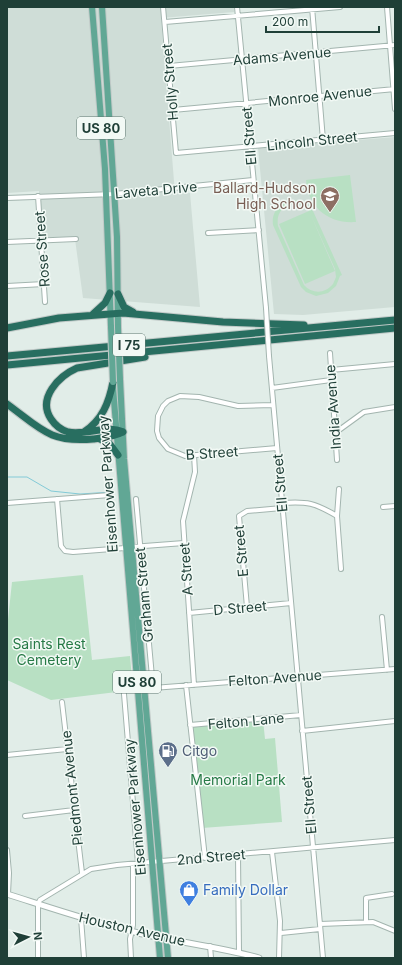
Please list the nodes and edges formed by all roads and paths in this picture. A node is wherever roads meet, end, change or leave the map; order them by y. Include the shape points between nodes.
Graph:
1 (92, 7) edge
2 (102, 7) edge
3 (163, 7) edge
4 (237, 7) edge
5 (340, 7) edge
6 (387, 7) edge
7 (312, 8) edge
8 (238, 16) junction
9 (165, 22) junction
10 (395, 45) edge
11 (390, 46) junction
12 (316, 53) junction
13 (242, 60) junction
14 (169, 66) junction
15 (394, 89) edge
16 (320, 95) junction
17 (246, 103) junction
18 (395, 109) edge
19 (173, 110) junction
20 (395, 133) edge
21 (323, 140) junction
22 (250, 148) junction
23 (180, 153) joint
24 (253, 180) junction
25 (106, 194) junction
26 (114, 194) junction
27 (38, 196) junction
28 (7, 198) edge
29 (258, 230) junction
30 (208, 233) dead end
31 (41, 239) junction
32 (76, 239) dead end
33 (7, 242) edge
34 (44, 284) junction
35 (7, 286) edge
36 (114, 293) junction
37 (45, 302) dead end
38 (114, 313) junction
39 (135, 313) junction
40 (91, 314) junction
41 (395, 320) edge
42 (330, 326) junction
43 (7, 328) edge
44 (395, 328) edge
45 (184, 349) junction
46 (330, 353) dead end
47 (7, 356) edge
48 (395, 364) edge
49 (7, 365) edge
50 (331, 370) junction
51 (116, 380) junction
52 (331, 380) junction
53 (272, 388) junction
54 (7, 404) edge
55 (273, 405) junction
56 (395, 407) edge
57 (83, 432) junction
58 (119, 432) junction
59 (335, 433) junction
60 (98, 438) junction
61 (277, 448) junction
62 (118, 455) junction
63 (194, 455) junction
64 (337, 460) dead end
65 (339, 489) dead end
66 (110, 495) dead end
67 (57, 499) junction
68 (136, 499) dead end
69 (7, 503) edge
70 (282, 503) junction
71 (395, 506) edge
72 (383, 507) dead end
73 (282, 508) junction
74 (337, 516) junction
75 (184, 543) junction
76 (140, 547) junction
77 (129, 548) junction
78 (341, 569) dead end
79 (291, 603) junction
80 (246, 607) junction
81 (188, 613) junction
82 (382, 617) dead end
83 (395, 669) edge
84 (387, 670) junction
85 (297, 677) junction
86 (186, 685) junction
87 (194, 685) junction
88 (156, 688) joint
89 (124, 694) dead end
90 (62, 702) dead end
91 (301, 715) junction
92 (395, 721) edge
93 (190, 725) junction
94 (302, 730) junction
95 (67, 748) junction
96 (7, 755) edge
97 (74, 810) junction
98 (26, 816) dead end
99 (395, 840) edge
100 (313, 848) junction
101 (7, 850) edge
102 (272, 852) junction
103 (238, 855) junction
104 (205, 858) junction
105 (152, 862) junction
106 (160, 862) junction
107 (135, 864) junction
108 (82, 873) junction
109 (8, 894) edge
110 (392, 894) dead end
111 (38, 904) junction
112 (81, 918) junction
113 (366, 921) junction
114 (320, 927) junction
115 (395, 931) edge
116 (132, 932) junction
117 (281, 933) junction
118 (158, 937) junction
119 (166, 938) junction
120 (210, 946) junction
121 (239, 952) junction
122 (38, 958) edge
123 (84, 958) edge
124 (132, 958) edge
125 (160, 958) edge
126 (168, 958) edge
127 (211, 958) edge
128 (259, 958) edge
129 (279, 958) edge
130 (323, 958) edge

1 - 25 main road, Eisenhower Parkway / US 80
2 - 26 main road, Eisenhower Parkway / US 80
3 - 9 street, Holly Street
4 - 8 street, Ell Street
5 - 7 street
6 - 11 street
7 - 8 street
7 - 12 street
8 - 9 street
8 - 13 street, Ell Street
9 - 14 street, Holly Street
10 - 11 street, Adams Avenue
11 - 12 street, Adams Avenue
11 - 15 street
12 - 13 street, Adams Avenue
12 - 16 street
13 - 14 street, Adams Avenue
13 - 17 street, Ell Street
14 - 19 street, Holly Street
15 - 16 street, Monroe Avenue
15 - 18 street
16 - 17 street, Monroe Avenue
16 - 21 street
17 - 19 street, Monroe Avenue
17 - 22 street, Ell Street
19 - 23 street, Holly Street via 176,153
20 - 21 street, Lincoln Street
21 - 22 street, Lincoln Street
22 - 23 street, Lincoln Street
22 - 24 street, Ell Street
24 - 26 street, Laveta Drive
24 - 29 street, Ell Street
25 - 26 street, Laveta Drive
25 - 27 street, Laveta Drive
25 - 36 main road, Eisenhower Parkway / US 80
26 - 36 main road, Eisenhower Parkway / US 80
27 - 28 street, Laveta Drive
27 - 31 street, Rose Street
29 - 30 street
29 - 53 street, Ell Street, bridge
31 - 32 street
31 - 33 street
31 - 34 street, Rose Street
34 - 35 street
34 - 37 street, Rose Street
36 - 38 main road, Eisenhower Parkway / US 80
36 - 39 highway via 124,307
36 - 40 highway
38 - 39 highway
38 - 40 highway
38 - 51 main road, Eisenhower Parkway / US 80, bridge
39 - 42 highway via 223,322
40 - 43 highway
41 - 42 highway, I 75
42 - 47 highway, I 75
44 - 45 highway, I 75
45 - 49 highway, I 75
45 - 57 highway via 86,365 63,376 49,395 49,416 64,430
46 - 50 street, India Avenue
48 - 50 street
50 - 52 street, India Avenue
51 - 57 highway via 102,414 95,424
51 - 58 main road, Eisenhower Parkway / US 80
52 - 53 street
52 - 59 street, India Avenue
53 - 55 street, Ell Street
54 - 60 highway via 54,437 71,440
55 - 61 street, Ell Street
55 - 63 street, B Street via 231,406 184,395 168,401 157,421 159,438 168,449 179,454
56 - 59 street via 364,412
57 - 58 highway
58 - 60 highway
58 - 62 main road, Eisenhower Parkway / US 80
58 - 77 main road, Eisenhower Parkway / US 80
59 - 64 street, India Avenue
60 - 62 highway via 109,443
61 - 63 street, B Street
61 - 70 street, Ell Street
62 - 77 main road, Eisenhower Parkway / US 80 via 125,540
63 - 75 street, A Street via 195,472 183,521
65 - 74 street
66 - 67 street
67 - 69 street
67 - 77 street via 61,546 65,551
68 - 76 street, Graham Street
70 - 73 street, Ell Street
70 - 74 street via 310,502
71 - 72 street
73 - 79 street, Ell Street
73 - 80 street, E Street via 247,511 239,516
74 - 78 street
75 - 76 street
75 - 81 street, A Street
76 - 77 street
76 - 88 street, Graham Street via 152,686
77 - 105 main road, Eisenhower Parkway / US 80
77 - 106 main road, Eisenhower Parkway / US 80 via 133,555
79 - 80 street, D Street
79 - 85 street, Ell Street
80 - 81 street, D Street
81 - 87 street, A Street
82 - 84 street
83 - 84 street, Felton Avenue
84 - 85 street, Felton Avenue
85 - 87 street, Felton Avenue
85 - 91 street, Ell Street
86 - 87 street, Felton Avenue
86 - 88 street, Felton Avenue
86 - 93 street
89 - 107 street
90 - 95 street, Piedmont Avenue
91 - 93 street, Felton Lane
91 - 94 street, Ell Street
92 - 94 street
93 - 104 street
94 - 100 street, Ell Street
95 - 96 street
95 - 97 street, Piedmont Avenue
97 - 98 street
97 - 108 street, Piedmont Avenue
99 - 100 street, 2nd Street
100 - 102 street, 2nd Street
100 - 114 street, Ell Street
101 - 109 street
102 - 103 street, 2nd Street
102 - 117 street
103 - 104 street, 2nd Street
103 - 121 street
104 - 106 street, 2nd Street
105 - 106 street, 2nd Street
105 - 107 street, 2nd Street
105 - 118 main road, Eisenhower Parkway / US 80
106 - 119 main road, Eisenhower Parkway / US 80
107 - 108 street, 2nd Street via 96,867
107 - 116 street
108 - 111 street, 2nd Street via 43,897
109 - 111 street, Houston Avenue
110 - 113 street via 366,898
111 - 112 street, Houston Avenue
111 - 122 street
112 - 116 street, Houston Avenue
112 - 123 street
113 - 114 street
113 - 115 street
114 - 117 street
114 - 130 street, Ell Street
116 - 118 street, Houston Avenue
116 - 124 street
117 - 129 street
118 - 119 street, Houston Avenue
118 - 125 main road, Eisenhower Parkway / US 80
119 - 120 street, Houston Avenue
119 - 126 main road, Eisenhower Parkway / US 80
120 - 121 street, Houston Avenue
120 - 127 street
121 - 128 street, Houston Avenue

